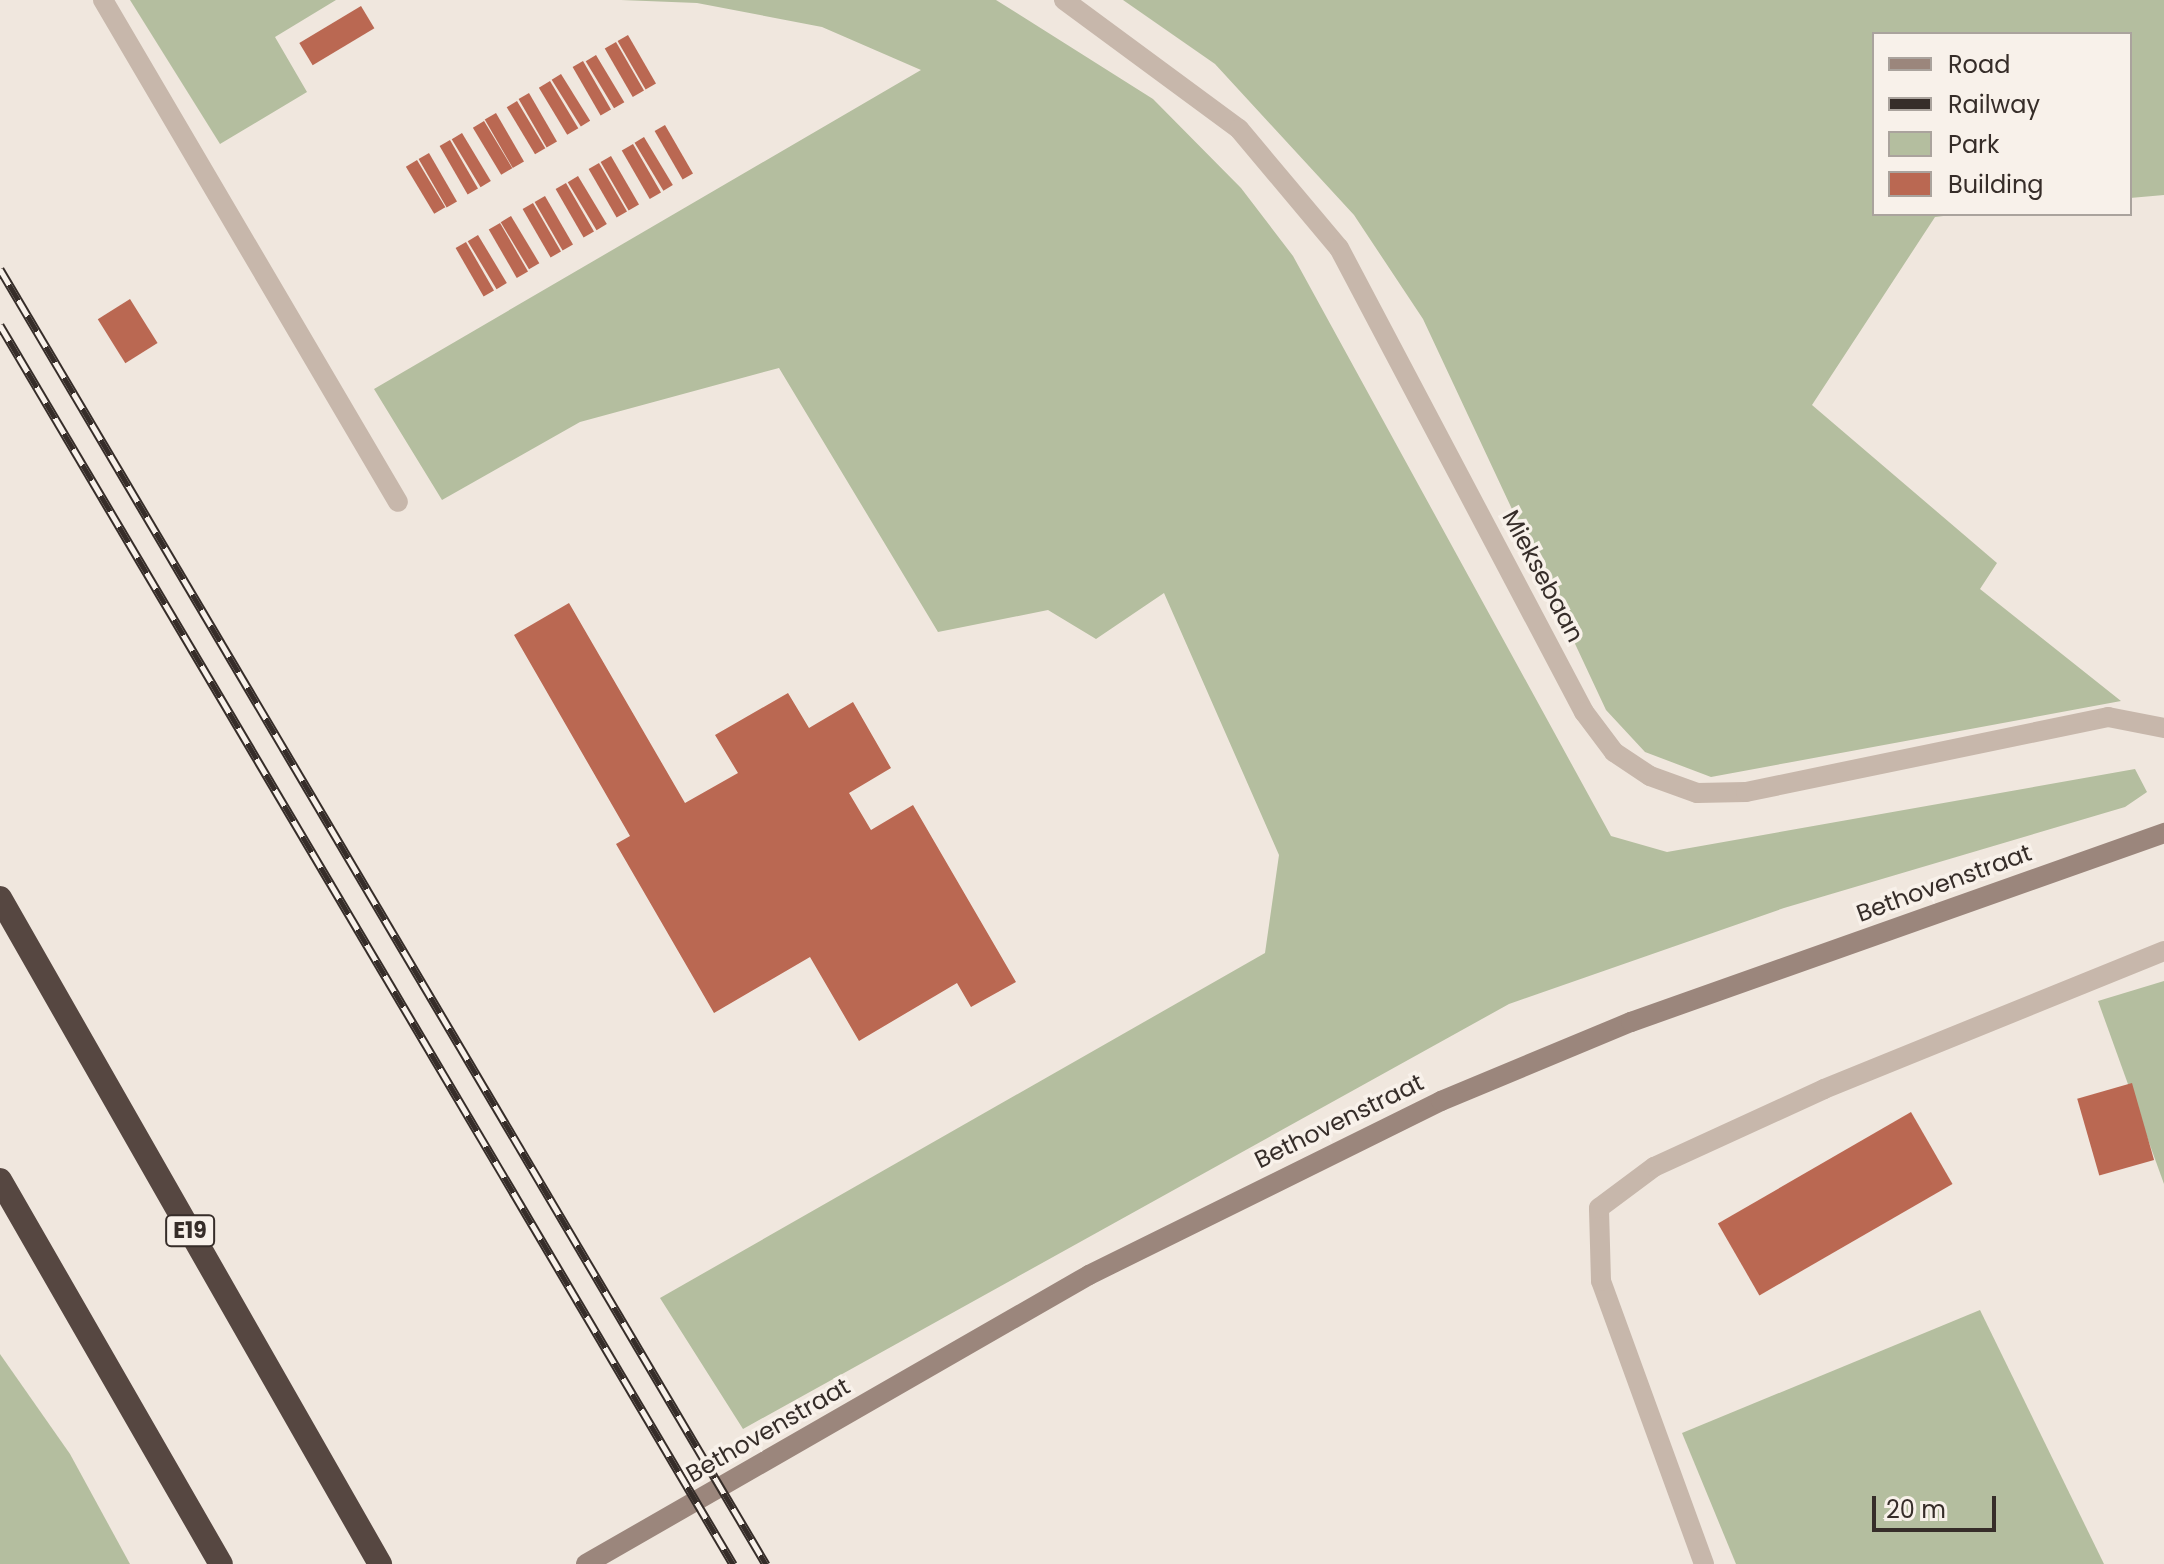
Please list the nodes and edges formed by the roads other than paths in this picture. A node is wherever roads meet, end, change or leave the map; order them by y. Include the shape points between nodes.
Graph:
1 (103, 0) edge
2 (1064, 0) edge
3 (398, 502) dead end
4 (2164, 728) edge
5 (2164, 833) edge
6 (0, 898) edge
7 (2164, 951) edge
8 (0, 1180) edge
9 (221, 1564) edge
10 (380, 1564) edge
11 (586, 1564) edge
12 (1704, 1564) edge

1 - 3 street
2 - 4 street, Mieksebaan via 1239,129 1339,248 1584,712 1614,752 1650,776 1697,793 1746,792 2108,717
5 - 11 main road, Bethovenstraat via 1631,1022 1441,1101 1089,1275
6 - 10 highway, E19
7 - 12 street via 1810,1095 1654,1167 1599,1208 1601,1281
8 - 9 highway

